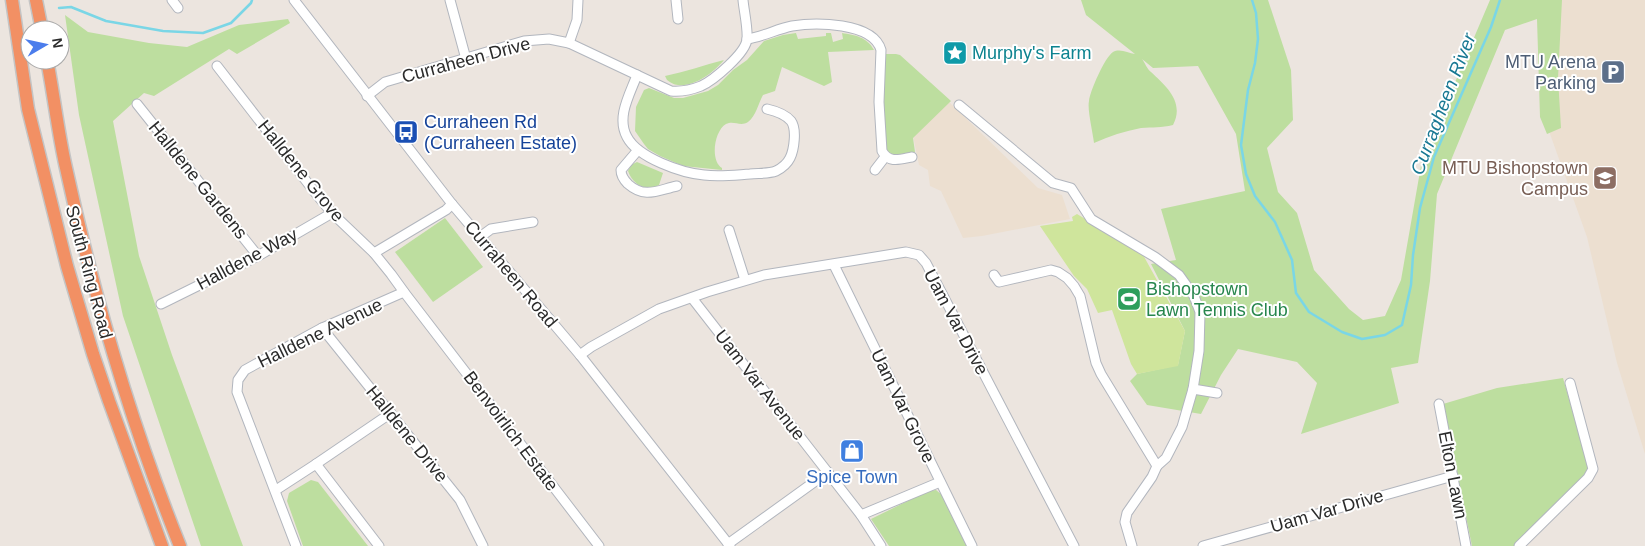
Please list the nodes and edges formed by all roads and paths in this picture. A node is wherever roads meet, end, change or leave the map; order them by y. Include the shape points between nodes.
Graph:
1 (4, 0) edge
2 (12, 0) edge
3 (36, 0) edge
4 (41, 0) edge
5 (294, 0) edge
6 (450, 0) edge
7 (578, 0) edge
8 (676, 0) edge
9 (743, 0) edge
10 (678, 19) dead end
11 (41, 20) edge
12 (42, 20) edge
13 (747, 39) junction
14 (569, 43) junction
15 (466, 59) junction
16 (217, 66) dead end
17 (50, 70) edge
18 (637, 75) junction
19 (367, 96) junction
20 (137, 104) dead end
21 (959, 105) dead end
22 (28, 109) junction
23 (768, 109) dead end
24 (638, 150) junction
25 (885, 157) junction
26 (912, 157) dead end
27 (875, 170) dead end
28 (677, 186) dead end
29 (452, 204) junction
30 (332, 213) junction
31 (533, 222) dead end
32 (730, 230) dead end
33 (480, 237) junction
34 (374, 253) junction
35 (258, 256) junction
36 (834, 265) junction
37 (994, 276) dead end
38 (745, 280) junction
39 (404, 292) junction
40 (692, 298) junction
41 (161, 304) dead end
42 (426, 319) joint
43 (322, 328) junction
44 (580, 355) junction
45 (1570, 383) dead end
46 (1193, 389) junction
47 (1217, 393) dead end
48 (1439, 404) dead end
49 (391, 413) junction
50 (316, 464) junction
51 (1157, 466) junction
52 (828, 472) junction
53 (1453, 476) junction
54 (940, 482) junction
55 (276, 490) junction
56 (861, 515) junction
57 (596, 545) edge
58 (729, 545) edge
59 (162, 546) edge
60 (180, 546) edge
61 (296, 546) edge
62 (379, 546) edge
63 (483, 546) edge
64 (881, 546) edge
65 (972, 546) edge
66 (1074, 546) edge
67 (1132, 546) edge
68 (1202, 546) edge
69 (1466, 546) edge
70 (1519, 546) edge

1 - 22 highway
2 - 22 highway, South Ring Road
3 - 11 highway
4 - 12 highway
5 - 19 street, Curraheen Road
6 - 15 street
7 - 14 street via 577,20
8 - 10 street
9 - 13 street
13 - 18 street, Curraheen Drive via 744,49 719,74 693,89 671,91
13 - 25 street via 793,26 817,24 852,29 873,38 880,50 880,128
14 - 15 street, Curraheen Drive via 524,41
14 - 18 street, Curraheen Drive
15 - 19 street, Curraheen Drive via 385,82
16 - 30 street, Halldene Grove
17 - 60 highway, South Ring Road via 66,167 90,271 136,425
18 - 24 street via 625,105 623,121 627,137
19 - 29 street, Curraheen Road
20 - 35 street, Halldene Gardens
21 - 46 street via 1053,183 1071,188 1091,219 1179,275 1194,296 1200,312
22 - 59 highway, South Ring Road via 93,354
23 - 24 street via 782,114 794,127 791,156 776,171 703,175 655,160
24 - 28 street via 621,170 629,184 646,193
25 - 26 street via 894,160
25 - 27 street
29 - 33 street, Curraheen Road
29 - 34 street
30 - 34 street, Halldene Grove
30 - 35 street, Halldene Way
31 - 33 street via 491,229
32 - 38 street
33 - 44 street, Curraheen Road
34 - 39 street, Halldene Grove
35 - 41 street, Halldene Way
36 - 38 street, Uam Var Drive
36 - 54 street, Uam Var Grove
36 - 66 street, Uam Var Drive via 906,252 919,255 926,263
37 - 51 street via 999,282 1051,270 1074,286 1080,296 1101,374
38 - 40 street, Uam Var Drive
39 - 42 street, Halldene Grove
39 - 43 street, Halldene Avenue
40 - 44 street, Uam Var Drive via 659,309
40 - 52 street, Uam Var Avenue
42 - 57 street, Benvoirlich Estate
43 - 49 street, Halldene Drive
43 - 55 street, Halldene Avenue via 245,370 238,380 238,392
44 - 58 street, Curraheen Road
45 - 70 street via 1593,469 1588,478
46 - 47 street
46 - 51 street via 1182,427 1166,458
48 - 53 street, Elton Lawn
49 - 50 street
49 - 63 street, Halldene Drive via 460,500
50 - 55 street
50 - 62 street
51 - 67 street via 1127,513 1125,522
52 - 56 street, Uam Var Avenue
52 - 58 street
53 - 68 street, Uam Var Drive
53 - 69 street, Elton Lawn
54 - 56 street
54 - 65 street, Uam Var Grove
55 - 61 street, Halldene Avenue
56 - 64 street, Uam Var Avenue

